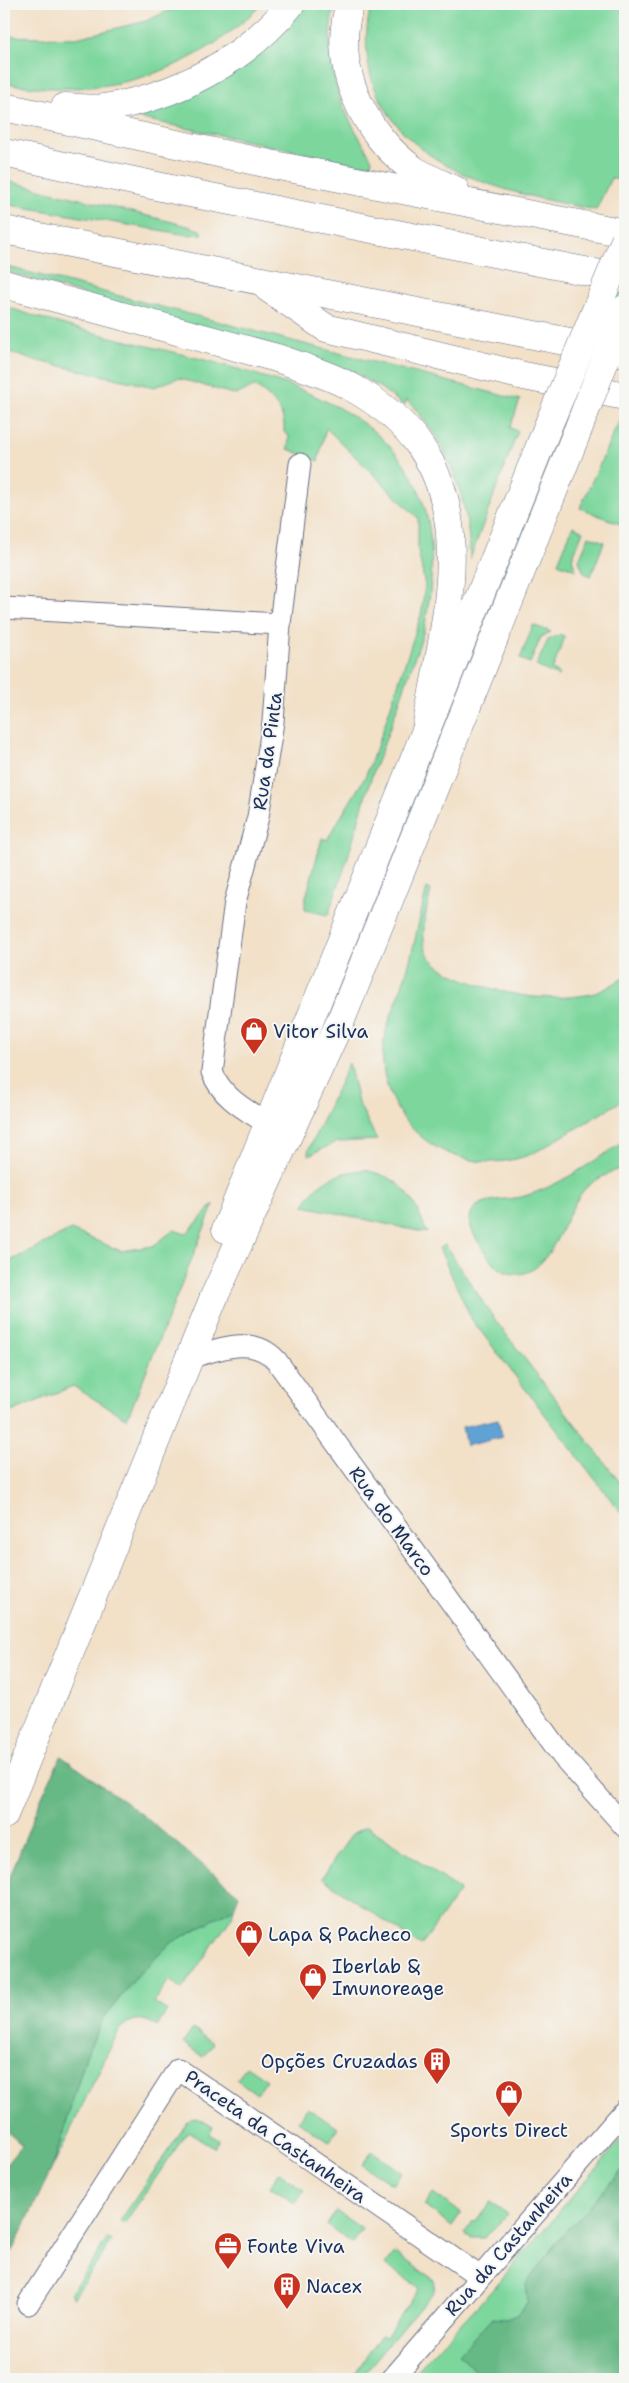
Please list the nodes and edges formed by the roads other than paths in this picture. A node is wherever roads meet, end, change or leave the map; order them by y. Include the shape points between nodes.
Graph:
1 (291, 4) edge
2 (350, 4) edge
3 (4, 105) edge
4 (4, 153) edge
5 (491, 207) junction
6 (4, 230) edge
7 (625, 233) edge
8 (625, 240) edge
9 (625, 279) edge
10 (259, 281) junction
11 (4, 284) edge
12 (625, 309) edge
13 (625, 353) edge
14 (625, 396) edge
15 (300, 464) dead end
16 (4, 608) edge
17 (280, 624) junction
18 (427, 724) junction
19 (268, 1124) junction
20 (214, 1297) junction
21 (189, 1358) junction
22 (4, 1816) edge
23 (625, 1827) edge
24 (625, 2110) edge
25 (479, 2276) junction
26 (28, 2304) dead end
27 (392, 2379) edge

1 - 3 main road via 255,40 206,75 156,96 102,108
2 - 5 main road via 346,15 345,57 354,94 372,128 391,151 415,171
3 - 5 main road via 279,166
4 - 9 main road
5 - 7 main road
6 - 10 main road
8 - 18 main road, bridge
10 - 13 main road
10 - 14 main road via 326,328 524,376
11 - 18 main road via 277,358 320,373 376,402 408,429 432,467 445,499 451,531 449,606
12 - 20 main road, bridge via 338,1027
15 - 17 street, Rua da Pinta
16 - 17 street
17 - 19 street, Rua da Pinta via 273,722 258,817 235,902 212,1072 224,1094
18 - 19 main road
19 - 20 main road via 221,1241
20 - 21 main road
21 - 22 main road
21 - 23 street, Rua do Marco via 227,1346 252,1346 270,1354 563,1757
24 - 25 street, Rua da Castanheira
25 - 26 street, Praceta da Castanheira via 178,2069
25 - 27 street, Rua da Castanheira

